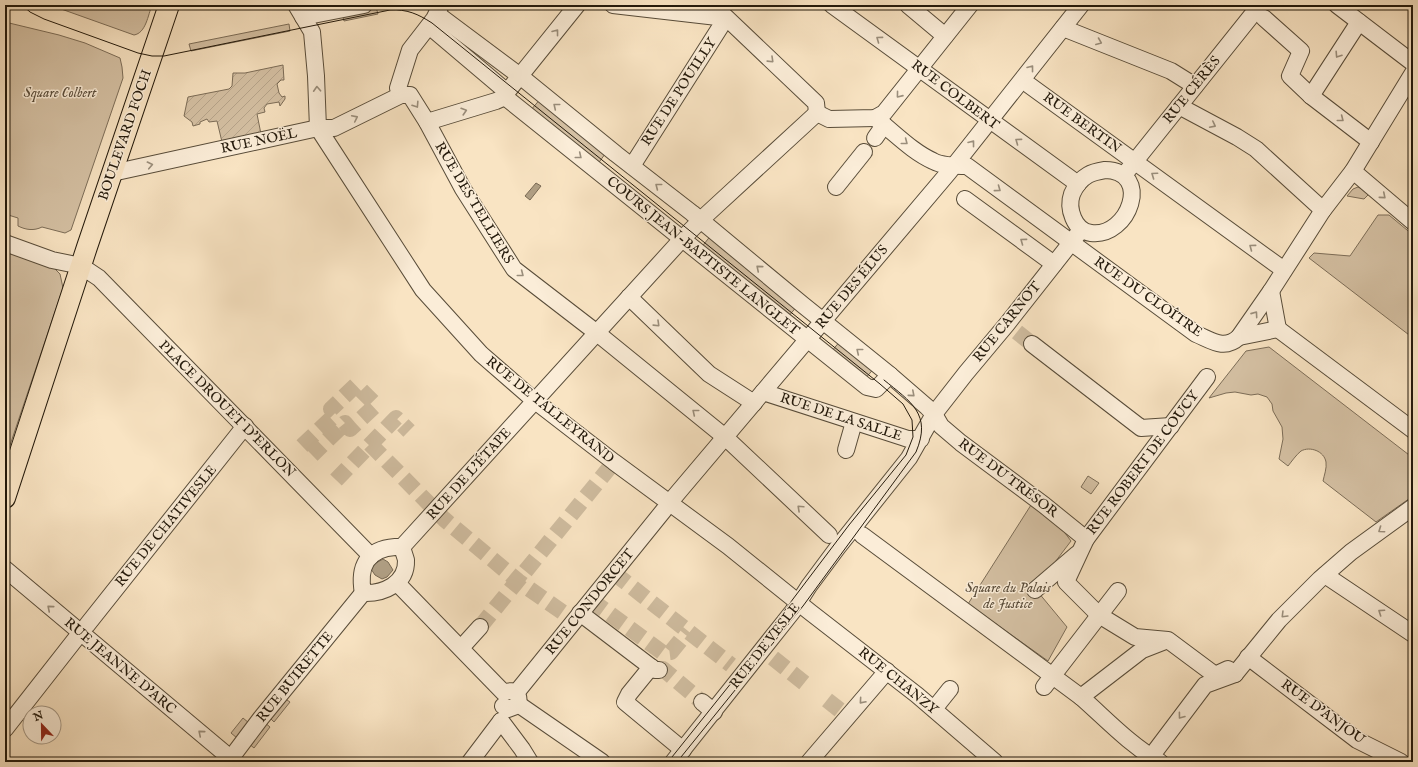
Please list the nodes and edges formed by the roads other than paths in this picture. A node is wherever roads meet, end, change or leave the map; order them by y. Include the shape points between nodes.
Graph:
1 (169, 5) edge
2 (364, 5) edge
3 (577, 5) edge
4 (613, 5) edge
5 (713, 5) edge
6 (832, 5) edge
7 (908, 5) edge
8 (970, 5) edge
9 (1081, 5) edge
10 (1337, 5) edge
11 (1257, 9) edge
12 (299, 11) edge
13 (436, 15) edge
14 (726, 18) junction
15 (1359, 22) junction
16 (1063, 28) junction
17 (945, 36) junction
18 (1413, 63) edge
19 (920, 68) junction
20 (520, 76) junction
21 (1411, 81) edge
22 (1029, 85) dead end
23 (1195, 86) junction
24 (534, 88) junction
25 (506, 94) junction
26 (401, 95) junction
27 (1311, 96) junction
28 (518, 106) junction
29 (1179, 106) junction
30 (818, 114) junction
31 (879, 121) junction
32 (990, 121) junction
33 (427, 122) junction
34 (318, 128) junction
35 (875, 138) dead end
36 (1371, 142) junction
37 (864, 152) dead end
38 (1135, 162) junction
39 (632, 166) junction
40 (954, 166) junction
41 (1353, 171) junction
42 (112, 173) junction
43 (1124, 175) junction
44 (1078, 184) junction
45 (836, 187) dead end
46 (965, 199) dead end
47 (1323, 210) junction
48 (701, 220) junction
49 (1413, 222) edge
50 (1081, 230) junction
51 (680, 242) junction
52 (1071, 242) junction
53 (5, 243) edge
54 (1054, 264) junction
55 (81, 266) junction
56 (1284, 270) junction
57 (1271, 291) junction
58 (629, 297) junction
59 (823, 321) junction
60 (1278, 329) junction
61 (597, 333) junction
62 (807, 340) junction
63 (1234, 340) junction
64 (1035, 346) tunnel mouth
65 (890, 375) junction
66 (1207, 377) dead end
67 (758, 397) junction
68 (535, 401) junction
69 (934, 414) junction
70 (854, 422) junction
71 (245, 426) junction
72 (1171, 426) junction
73 (1413, 430) edge
74 (725, 437) junction
75 (921, 439) junction
76 (846, 450) dead end
77 (5, 498) edge
78 (667, 506) junction
79 (1413, 507) edge
80 (857, 532) junction
81 (829, 535) dead end
82 (1084, 545) junction
83 (402, 547) junction
84 (371, 556) junction
85 (5, 569) edge
86 (1325, 575) junction
87 (397, 583) junction
88 (1035, 590) dead end
89 (1118, 591) dead end
90 (363, 593) junction
91 (798, 603) junction
92 (580, 613) junction
93 (1099, 615) junction
94 (480, 627) tunnel mouth
95 (84, 629) junction
96 (1413, 634) edge
97 (1168, 640) junction
98 (461, 648) junction
99 (1248, 657) junction
100 (887, 671) junction
101 (1235, 674) junction
102 (1049, 681) junction
103 (950, 689) dead end
104 (1081, 697) junction
105 (509, 703) junction
106 (934, 709) junction
107 (5, 729) edge
108 (678, 756) edge
109 (991, 760) edge
110 (1152, 760) edge
111 (231, 761) edge
112 (470, 762) edge
113 (530, 762) edge
114 (602, 762) edge
115 (809, 762) edge
116 (1401, 762) edge

1 - 42 main road, BOULEVARD FOCH
2 - 12 street
20 -> 3 street
4 - 14 street
5 - 14 street
19 -> 6 street, RUE COLBERT
7 - 17 street
8 - 17 street
9 - 16 street, RUE DES ÉLUS
10 - 15 street
11 - 23 street, RUE CÉRÈS
11 - 27 street via 1301,51 1290,76
34 -> 12 street via 312,32
13 - 20 street, COURS JEAN-BAPTISTE LANGLET
13 - 25 street, COURS JEAN-BAPTISTE LANGLET
13 - 26 street via 410,50 398,88
14 -> 30 street via 816,103
14 - 39 street, RUE DE POUILLY
15 - 18 street
15 -> 27 street
16 -> 23 street via 1171,71
32 -> 16 street, RUE DES ÉLUS
17 - 19 street
19 -> 31 street
19 - 32 street, RUE COLBERT
20 - 24 street, COURS JEAN-BAPTISTE LANGLET
20 - 25 street
21 - 36 street
22 - 38 street, RUE BERTIN
23 - 29 street, RUE CÉRÈS
24 - 28 street
39 -> 24 street, COURS JEAN-BAPTISTE LANGLET
25 - 28 street, COURS JEAN-BAPTISTE LANGLET
33 -> 25 street via 496,101
26 -> 33 street, RUE DES TELLIERS via 410,95
34 -> 26 street, RUE NOËL via 334,128
27 -> 36 street
28 -> 51 street, COURS JEAN-BAPTISTE LANGLET
29 - 38 street, RUE CÉRÈS
29 -> 47 street via 1256,150
30 - 31 street via 829,119
30 - 48 street, RUE DE L'ÉTAPE
31 - 35 street
31 -> 40 street, RUE DU CLOÎTRE via 934,162
40 -> 32 street, RUE DES ÉLUS
44 -> 32 street, RUE COLBERT
33 -> 61 street, RUE DES TELLIERS via 463,189 514,269
42 -> 34 street, RUE NOËL
34 - 68 street, RUE DE TALLEYRAND via 423,290 481,354
36 - 41 street
37 - 45 street
38 - 43 street, RUE CÉRÈS
56 -> 38 street, RUE BERTIN
48 -> 39 street, COURS JEAN-BAPTISTE LANGLET
40 -> 52 street, RUE DU CLOÎTRE via 967,166
40 - 59 street, RUE DES ÉLUS via 947,185
41 - 47 street
41 -> 49 street
42 - 55 main road, BOULEVARD FOCH
43 - 44 street via 1115,171 1096,172
43 - 50 street via 1132,196 1122,220 1101,233 1090,234
44 - 50 street via 1071,203 1072,215
54 -> 46 street
47 - 56 street
48 - 51 street, RUE DE L'ÉTAPE
59 -> 48 street, COURS JEAN-BAPTISTE LANGLET
50 - 52 street, RUE CARNOT
51 - 58 street, RUE DE L'ÉTAPE
51 - 62 street, COURS JEAN-BAPTISTE LANGLET
52 - 54 street, RUE CARNOT
52 - 63 street, RUE DU CLOÎTRE via 1196,334 1217,344
53 - 55 street via 52,260
54 - 69 street, RUE CARNOT via 1012,328 966,372
55 - 71 street, PLACE DROUET D'ERLON via 99,278
55 - 77 main road, BOULEVARD FOCH
56 - 57 street
57 - 60 street
63 -> 57 street
58 - 61 street, RUE DE L'ÉTAPE
58 -> 67 street, RUE DE LA SALLE via 709,374
59 - 62 street, RUE DES ÉLUS
65 -> 59 street, COURS JEAN-BAPTISTE LANGLET
60 - 63 street
60 - 73 street
61 - 68 street, RUE DE L'ÉTAPE
74 -> 61 street, RUE DES TELLIERS
62 - 65 street, COURS JEAN-BAPTISTE LANGLET via 867,387 876,389
62 - 67 street, RUE DES ÉLUS
64 - 72 street via 1141,428
65 -> 69 street, COURS JEAN-BAPTISTE LANGLET
66 - 72 street, RUE ROBERT DE COUCY
67 - 70 street, RUE DE LA SALLE
67 - 74 street, RUE DES ÉLUS
68 - 78 street, RUE DE TALLEYRAND
68 - 83 street, RUE DE L'ÉTAPE
69 - 75 street, RUE CARNOT
69 - 82 street, RUE DU TRÉSOR via 939,424 961,443 1044,504
70 - 75 street, RUE DE LA SALLE via 908,439
70 - 76 street
71 - 84 street, PLACE DROUET D'ERLON
71 - 95 street, RUE DE CHATIVESLE
72 - 82 street, RUE ROBERT DE COUCY
74 - 78 street, RUE DES ÉLUS
81 -> 74 street, RUE DES TELLIERS
75 - 80 street, RUE DE VESLE
78 - 91 street, RUE DE TALLEYRAND via 728,546
78 - 92 street, RUE CONDORCET
79 -> 86 street via 1351,552
80 - 91 street, RUE DE VESLE via 809,586
80 - 102 street
82 - 88 street
82 - 93 street via 1066,582
83 - 84 street via 385,548
83 - 87 street via 406,560
84 - 90 street via 362,570
95 -> 85 street, RUE JEANNE D'ARC via 74,627
96 -> 86 street
86 -> 99 street via 1279,620
87 - 90 street via 382,591
87 - 98 street
89 - 93 street
90 - 111 street, RUE BUIRETTE
91 - 100 street, RUE CHANZY
91 - 108 street, RUE DE VESLE via 708,707
92 - 105 street, RUE CONDORCET
92 - 108 street via 655,668 629,694 625,702
93 - 97 street via 1135,637
93 - 102 street
94 - 98 street
95 - 107 street, RUE DE CHATIVESLE
111 -> 95 street, RUE JEANNE D'ARC
97 - 101 street via 1215,674 1228,669
97 - 104 street via 1142,650
98 - 105 street
99 - 101 street
99 - 116 street, RUE D'ANJOU via 1358,740
100 - 106 street, RUE CHANZY
100 -> 115 street via 844,714
101 -> 110 street via 1205,685
102 - 104 street
103 - 106 street
104 - 110 street
105 - 112 street, RUE CONDORCET
105 - 113 street via 522,749
105 - 114 street
106 - 109 street, RUE CHANZY

